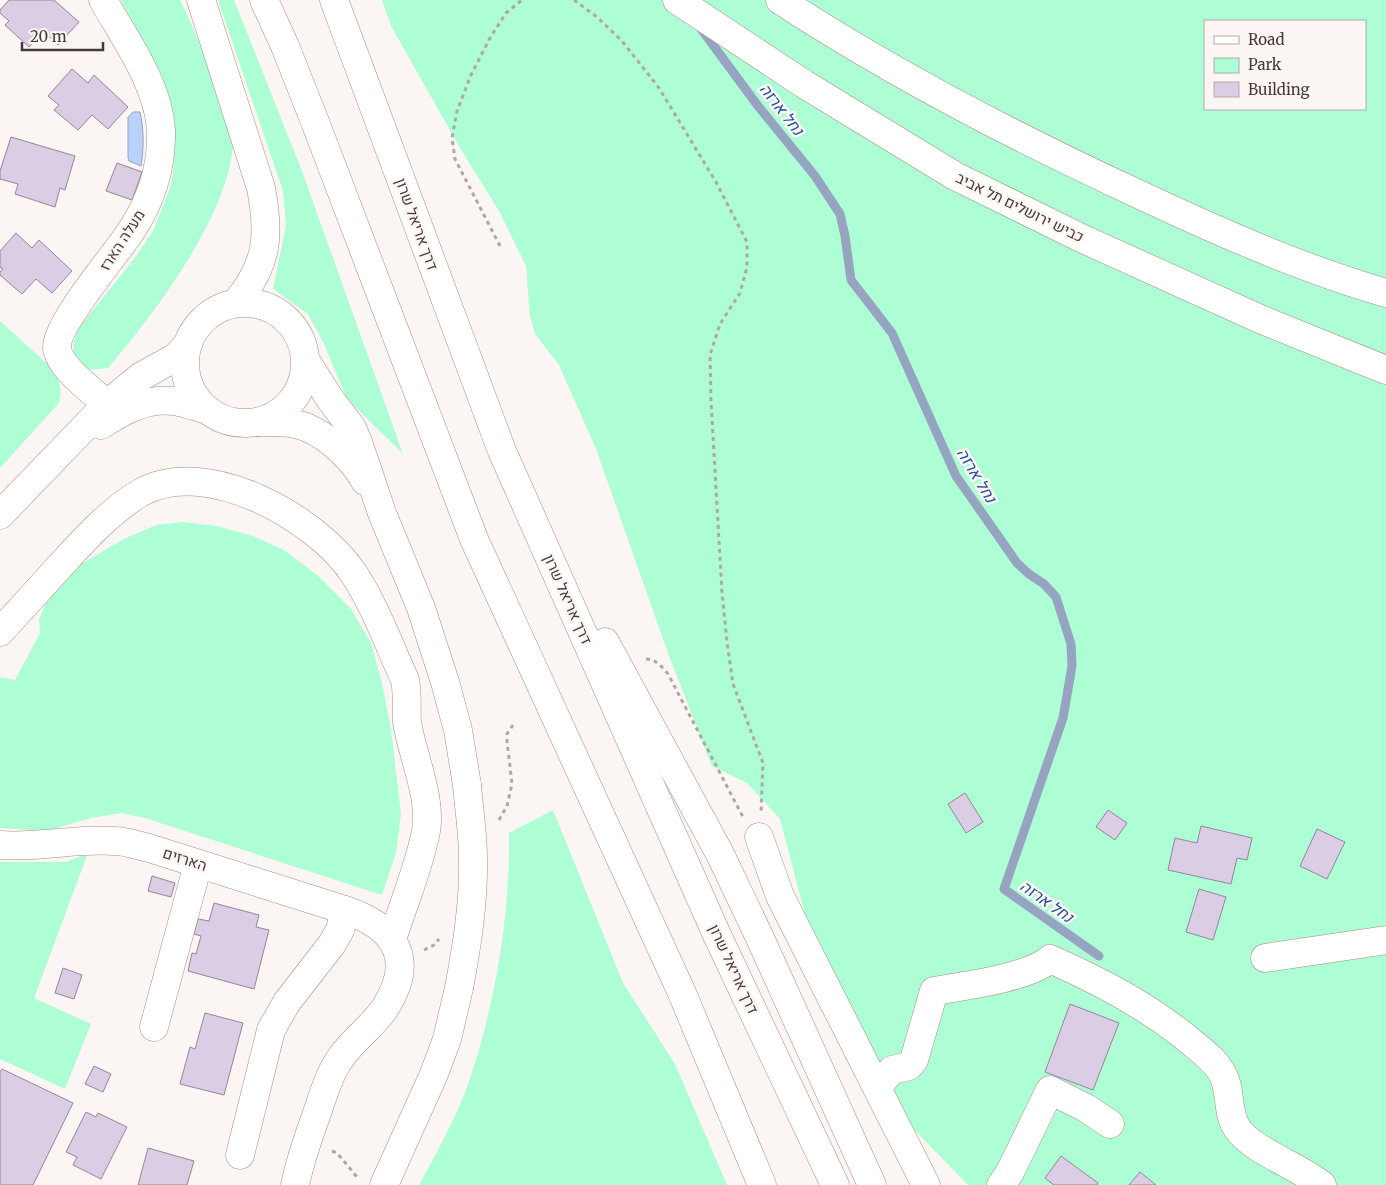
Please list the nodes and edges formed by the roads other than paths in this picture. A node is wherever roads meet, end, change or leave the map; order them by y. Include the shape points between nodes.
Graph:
1 (103, 0) edge
2 (201, 0) edge
3 (264, 0) edge
4 (334, 0) edge
5 (677, 0) edge
6 (780, 0) edge
7 (1386, 293) edge
8 (236, 303) junction
9 (188, 344) junction
10 (306, 361) junction
11 (1386, 370) edge
12 (107, 404) junction
13 (207, 410) junction
14 (257, 422) junction
15 (500, 446) junction
16 (63, 448) junction
17 (2, 509) edge
18 (382, 513) junction
19 (0, 632) edge
20 (759, 837) road end
21 (0, 845) edge
22 (198, 864) junction
23 (355, 913) junction
24 (392, 940) junction
25 (1386, 940) edge
26 (1265, 958) dead end
27 (154, 1027) dead end
28 (878, 1086) junction
29 (1110, 1124) dead end
30 (240, 1155) dead end
31 (371, 1182) edge
32 (296, 1185) edge
33 (762, 1185) edge
34 (835, 1185) edge
35 (872, 1185) edge
36 (926, 1185) edge
37 (1002, 1185) edge
38 (1322, 1185) edge

1 - 12 main road, מעלה הארז via 148,81 159,112 161,145 156,178 142,213 65,322 57,341 57,350 67,368
2 - 8 main road via 261,188 266,214 262,258 252,282
3 - 33 main road via 321,136 474,539 682,993
4 - 15 main road, דרך אריאל שרון
5 - 11 main road, כביש ירושלים תל אביב via 812,89 955,176 1260,319
6 - 7 main road via 929,89 1062,159 1200,223 1343,281
8 - 9 main road via 207,316 196,327
8 - 10 main road via 266,306 284,316 296,329
9 - 12 main road via 176,357 140,377
9 - 13 main road via 185,371 189,385
10 - 14 main road via 298,394 273,417
10 - 18 main road via 352,428
12 - 16 main road
13 - 14 main road via 222,419 239,423
13 - 16 main road via 173,401 131,407
14 - 18 main road via 307,427 324,437 363,477
15 - 34 main road, דרך אריאל שרון via 717,935
15 - 35 main road via 720,854
16 - 17 main road
18 - 31 main road, bridge via 421,608 458,730 467,785 473,858 466,953 446,1039 434,1074
19 - 24 main road via 113,512 140,493 157,486 193,482 244,492 269,502 324,540 341,556 365,592 405,680 408,723 425,800 426,829
20 - 28 main road via 780,896
21 - 22 main road, הארזים via 22,847 117,841
22 - 23 main road, הארזים
22 - 27 main road
23 - 24 main road, הארזים via 384,931
23 - 30 main road via 286,1002 271,1030
24 - 32 main road via 400,960 397,985 384,1009 342,1056 324,1094
25 - 26 main road
28 - 36 main road
28 - 38 main road via 892,1070 909,1066 914,1060 934,991 1020,973 1042,966 1050,959 1094,978 1159,1017 1208,1056 1222,1073 1237,1129 1251,1142
29 - 37 main road via 1050,1090

